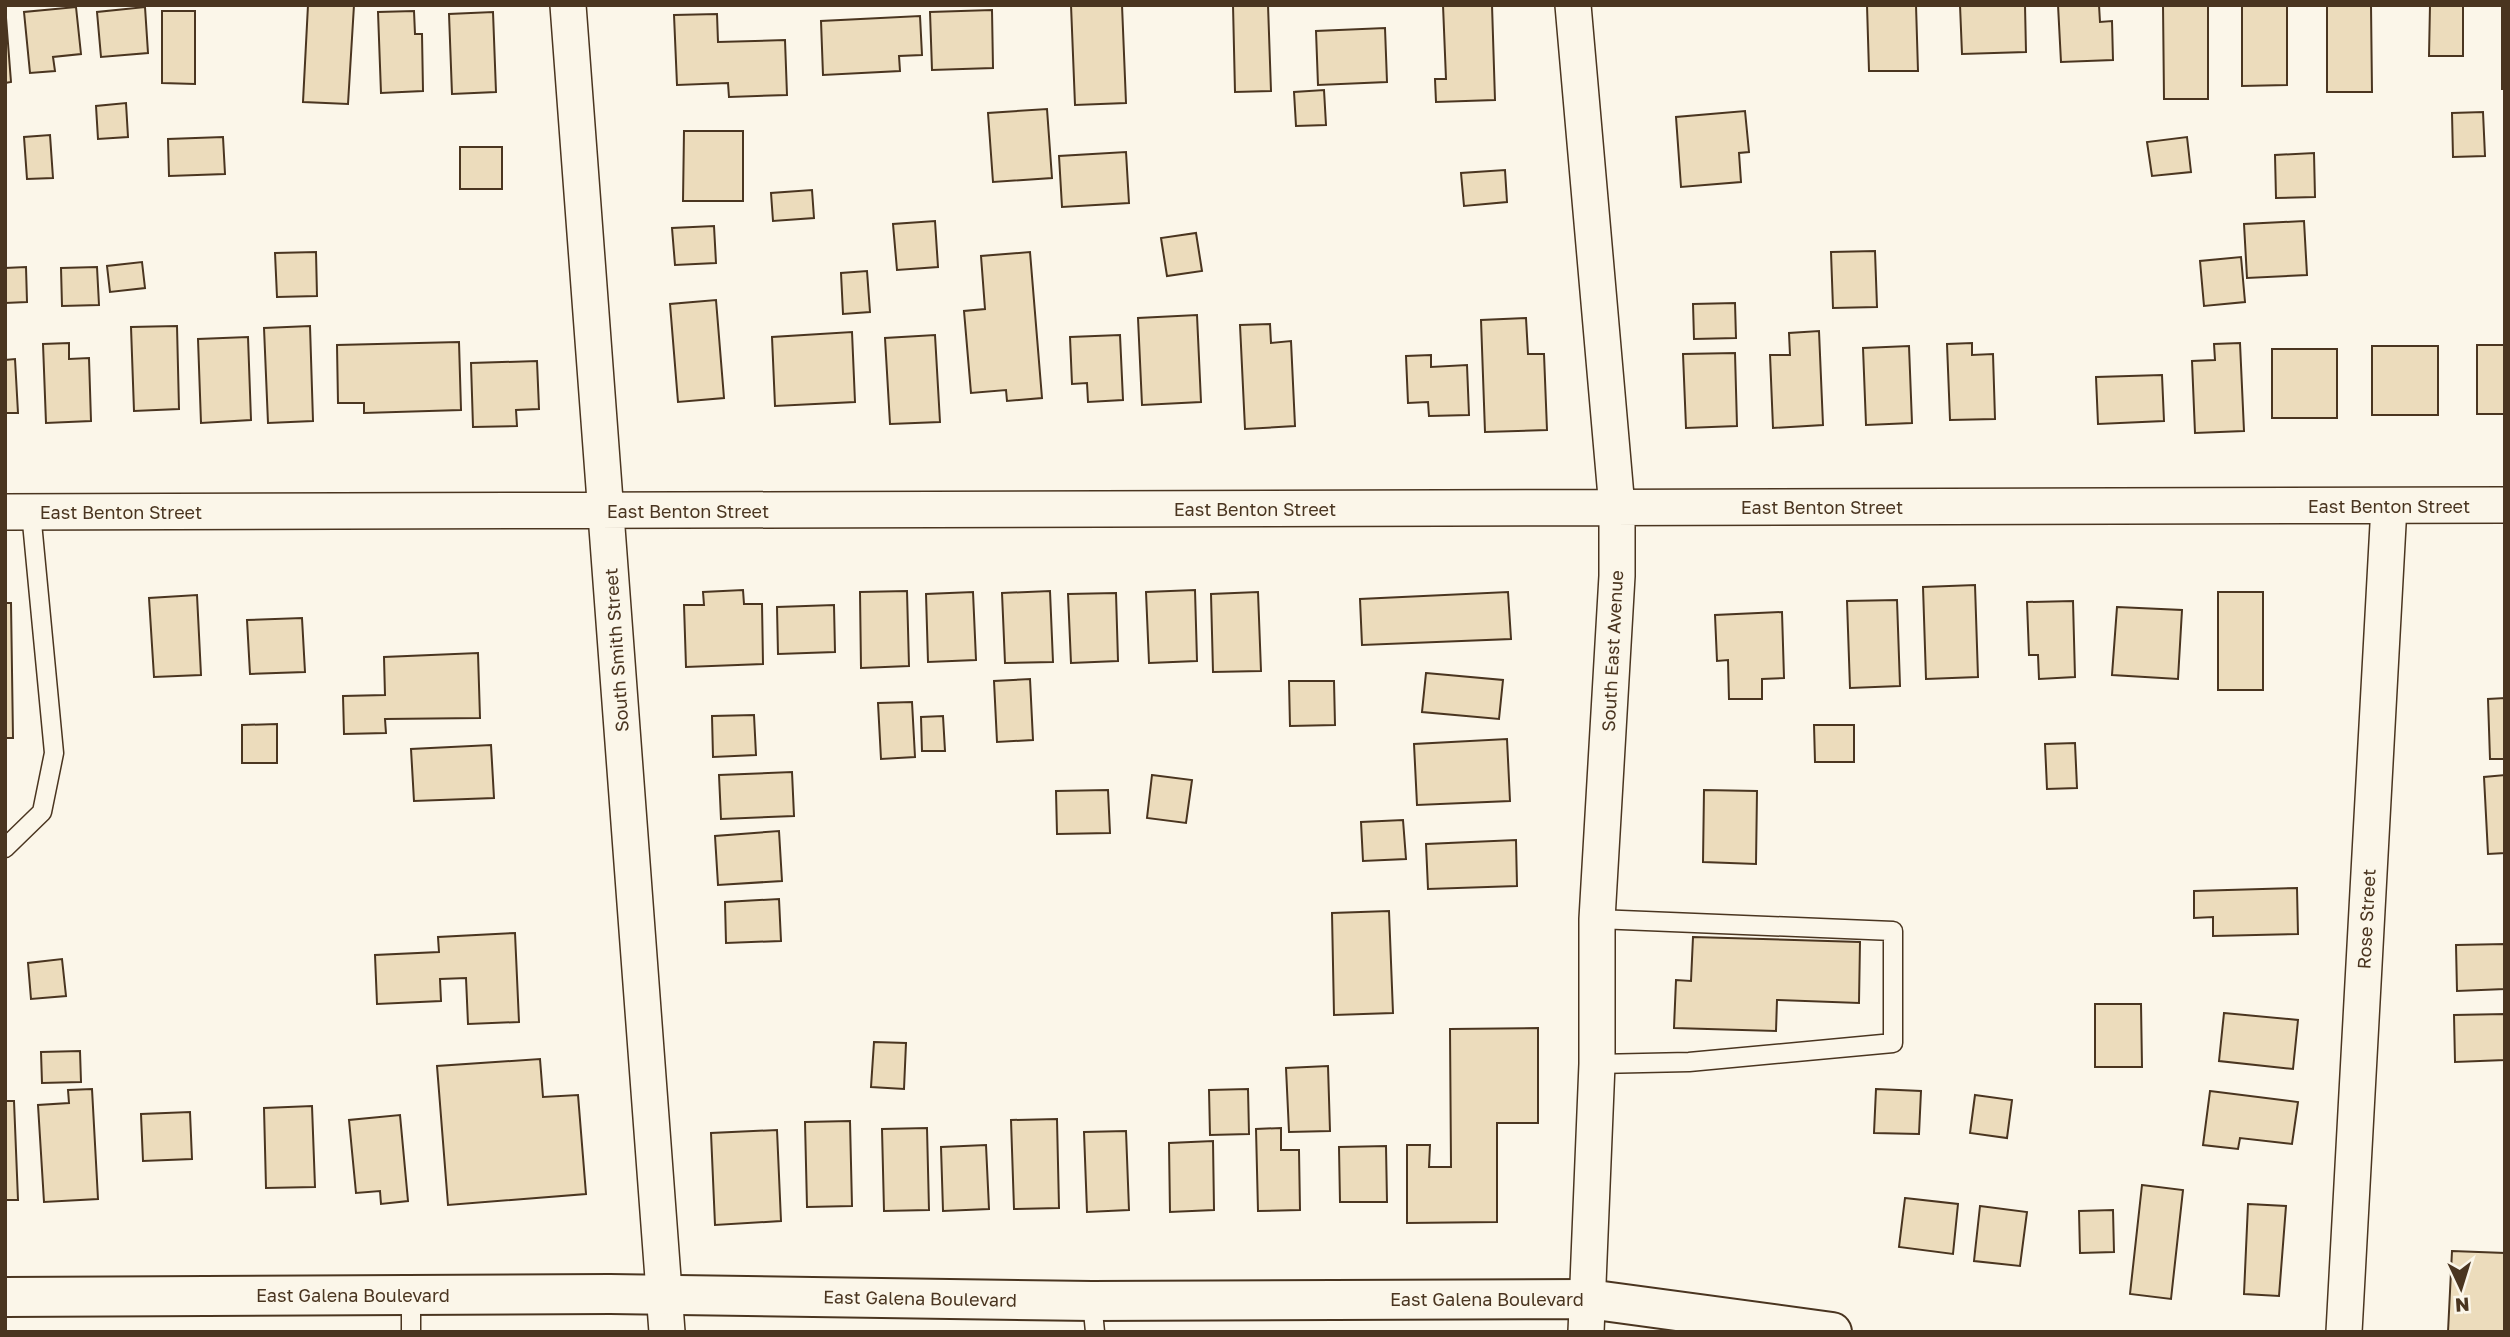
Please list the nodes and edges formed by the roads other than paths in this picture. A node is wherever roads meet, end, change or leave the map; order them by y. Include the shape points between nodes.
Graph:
1 (568, 5) edge
2 (1573, 5) edge
3 (2505, 505) edge
4 (2389, 506) junction
5 (1617, 508) junction
6 (606, 511) junction
7 (18, 512) edge
8 (5, 848) edge
9 (1597, 919) junction
10 (1597, 1064) junction
11 (663, 1294) junction
12 (5, 1297) edge
13 (411, 1313) edge
14 (1587, 1315) edge
15 (1093, 1316) edge
16 (667, 1332) edge
17 (1832, 1332) edge
18 (2344, 1332) edge

1 - 6 street, South Smith Street
2 - 5 street, South East Avenue
3 - 4 street, East Benton Street
4 - 5 street, East Benton Street
4 - 18 street, Rose Street
5 - 6 street, East Benton Street
5 - 9 street, South East Avenue
6 - 7 street, East Benton Street
6 - 11 street, South Smith Street
7 - 8 lane via 54,753 42,812
9 - 10 street, South East Avenue
9 - 10 lane via 1893,931 1893,1043 1689,1062
10 - 14 street, South East Avenue
11 - 13 main road, East Galena Boulevard
11 - 15 main road, East Galena Boulevard
11 - 16 street, South Smith Street
12 - 13 main road, East Galena Boulevard
14 - 15 main road, East Galena Boulevard
14 - 17 main road, East Galena Boulevard

